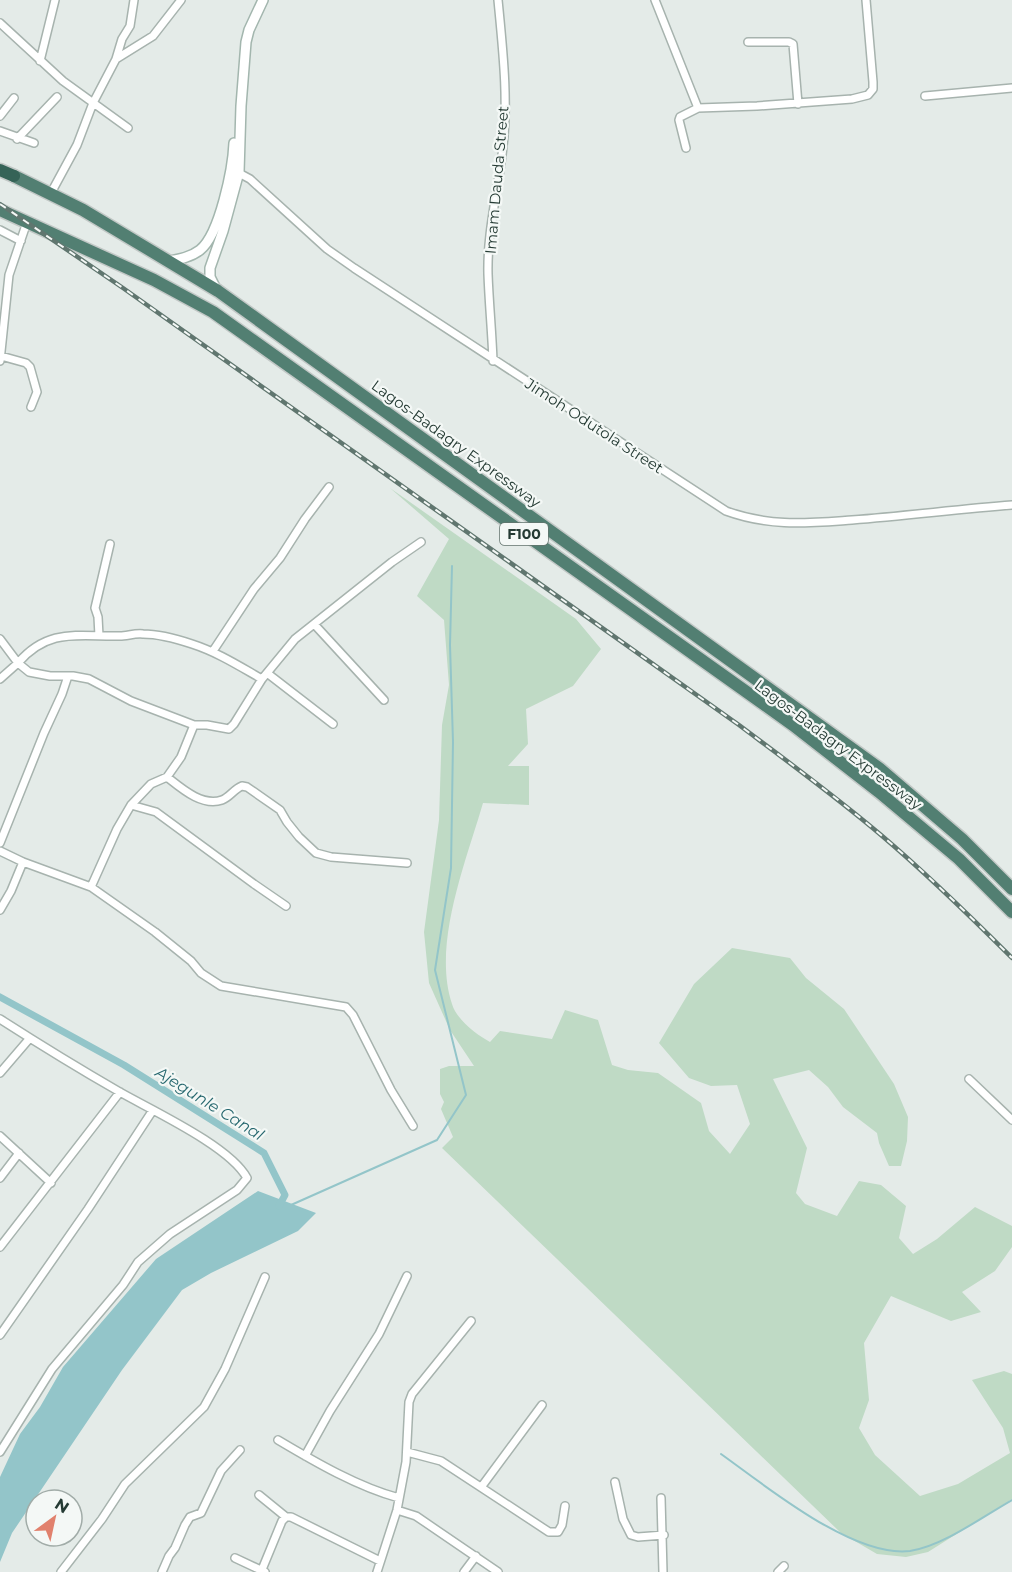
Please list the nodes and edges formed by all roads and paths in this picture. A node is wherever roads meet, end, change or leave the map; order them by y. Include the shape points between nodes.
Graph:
1 (55, 0) edge
2 (134, 0) edge
3 (181, 0) edge
4 (257, 0) edge
5 (263, 0) edge
6 (498, 0) edge
7 (655, 0) edge
8 (866, 0) edge
9 (0, 23) edge
10 (748, 42) dead end
11 (116, 59) junction
12 (40, 60) junction
13 (1012, 88) edge
14 (925, 96) dead end
15 (57, 97) dead end
16 (14, 98) dead end
17 (93, 103) junction
18 (798, 104) junction
19 (698, 108) junction
20 (0, 116) edge
21 (128, 128) dead end
22 (0, 131) edge
23 (17, 139) junction
24 (34, 143) dead end
25 (686, 147) dead end
26 (0, 170) edge
27 (235, 172) junction
28 (51, 193) junction
29 (0, 210) edge
30 (27, 222) junction
31 (0, 230) edge
32 (21, 241) junction
33 (169, 261) junction
34 (218, 291) junction
35 (0, 358) edge
36 (493, 361) junction
37 (31, 407) dead end
38 (329, 487) dead end
39 (1012, 505) edge
40 (421, 542) dead end
41 (110, 544) dead end
42 (314, 624) junction
43 (99, 636) junction
44 (0, 639) edge
45 (213, 651) junction
46 (18, 663) junction
47 (68, 675) junction
48 (264, 676) junction
49 (0, 679) edge
50 (384, 700) dead end
51 (333, 724) dead end
52 (194, 725) junction
53 (167, 777) junction
54 (131, 805) junction
55 (0, 843) edge
56 (0, 851) edge
57 (23, 862) junction
58 (407, 863) dead end
59 (91, 887) junction
60 (1012, 889) edge
61 (286, 906) dead end
62 (0, 910) edge
63 (1012, 912) edge
64 (0, 1019) edge
65 (30, 1038) junction
66 (0, 1073) edge
67 (969, 1078) dead end
68 (120, 1092) junction
69 (153, 1110) junction
70 (1012, 1120) edge
71 (413, 1126) dead end
72 (0, 1136) edge
73 (19, 1153) junction
74 (0, 1178) edge
75 (51, 1183) junction
76 (0, 1247) edge
77 (407, 1276) dead end
78 (265, 1277) dead end
79 (471, 1321) dead end
80 (0, 1335) edge
81 (542, 1405) dead end
82 (278, 1440) dead end
83 (240, 1450) dead end
84 (0, 1452) edge
85 (407, 1452) junction
86 (305, 1456) junction
87 (615, 1482) dead end
88 (482, 1486) junction
89 (260, 1495) dead end
90 (399, 1498) junction
91 (661, 1498) dead end
92 (565, 1506) dead end
93 (397, 1510) junction
94 (286, 1517) junction
95 (664, 1534) junction
96 (476, 1556) junction
97 (235, 1558) dead end
98 (380, 1561) junction
99 (784, 1566) dead end
100 (262, 1571) edge
101 (61, 1572) edge
102 (162, 1572) edge
103 (377, 1572) edge
104 (464, 1572) edge
105 (498, 1572) edge
106 (663, 1572) edge
107 (778, 1572) edge

1 - 12 street
2 - 11 street via 130,26
3 - 11 street via 153,36
4 - 27 main road via 241,38
5 - 27 main road via 246,42
6 - 36 street, Imam Dauda Street via 505,106 488,273
7 - 19 street
8 - 18 street via 873,89 868,95 852,99
9 - 12 street
10 - 18 street via 793,44
11 - 17 street
12 - 17 street
13 - 14 street
15 - 23 street
16 - 20 street
17 - 21 street
17 - 28 street via 77,145
18 - 19 street
19 - 25 street via 679,120
22 - 23 street
23 - 24 street
26 - 28 highway, Lagos-Badagry Expressway / F100
27 - 33 main road via 206,243 193,254
27 - 34 main road via 224,231 210,268
27 - 36 street, Jimoh Odutola Street via 250,179 336,255
28 - 33 highway, Lagos-Badagry Expressway / F100
29 - 30 highway, Lagos-Badagry Expressway / F100
30 - 32 street
30 - 63 highway, Lagos-Badagry Expressway / F100 via 154,280 251,338 793,725 959,859
31 - 32 street
32 - 35 street via 9,275
33 - 34 highway, Lagos-Badagry Expressway / F100
34 - 60 highway, Lagos-Badagry Expressway / F100 via 879,768 962,839
35 - 37 street via 30,367 37,392
36 - 39 street, Jimoh Odutola Street via 726,512 741,517 792,524 826,523
38 - 45 street
40 - 42 street
41 - 43 street via 95,608
42 - 48 street via 295,639
42 - 50 street
43 - 45 street via 155,635
43 - 46 street via 76,634 47,642 29,651
44 - 46 street
45 - 48 street
46 - 47 street via 29,672
46 - 49 street
47 - 52 street via 88,679 131,701
47 - 55 street
48 - 51 street
48 - 52 street via 229,729
52 - 53 street via 181,757
53 - 54 street via 151,784
53 - 58 street via 184,791 210,801 222,800 242,786 247,788 280,810 286,822 316,853
54 - 59 street
54 - 61 street via 156,812
56 - 57 street
57 - 59 street
57 - 62 street
59 - 71 street via 221,986 346,1007
64 - 65 street
65 - 66 street
65 - 68 street
67 - 70 street
68 - 69 street
68 - 75 street
69 - 80 street
69 - 84 street via 208,1142 247,1178 237,1190 170,1234 138,1262 52,1369
72 - 73 street
73 - 74 street
73 - 75 street
75 - 76 street
77 - 86 street via 379,1334
78 - 101 street via 204,1407 125,1484
79 - 85 street via 412,1394
81 - 88 street
82 - 86 street
83 - 102 street via 221,1471 201,1512 184,1524
85 - 88 street via 441,1461
85 - 90 street
86 - 90 street
87 - 95 street via 623,1519 631,1534
88 - 92 street via 549,1532 558,1532
89 - 94 street
90 - 93 street
91 - 95 street
93 - 96 street via 416,1516
93 - 98 street
94 - 98 street
94 - 100 street
95 - 106 street
96 - 104 street
96 - 105 street
97 - 100 street
98 - 103 street
99 - 107 street

